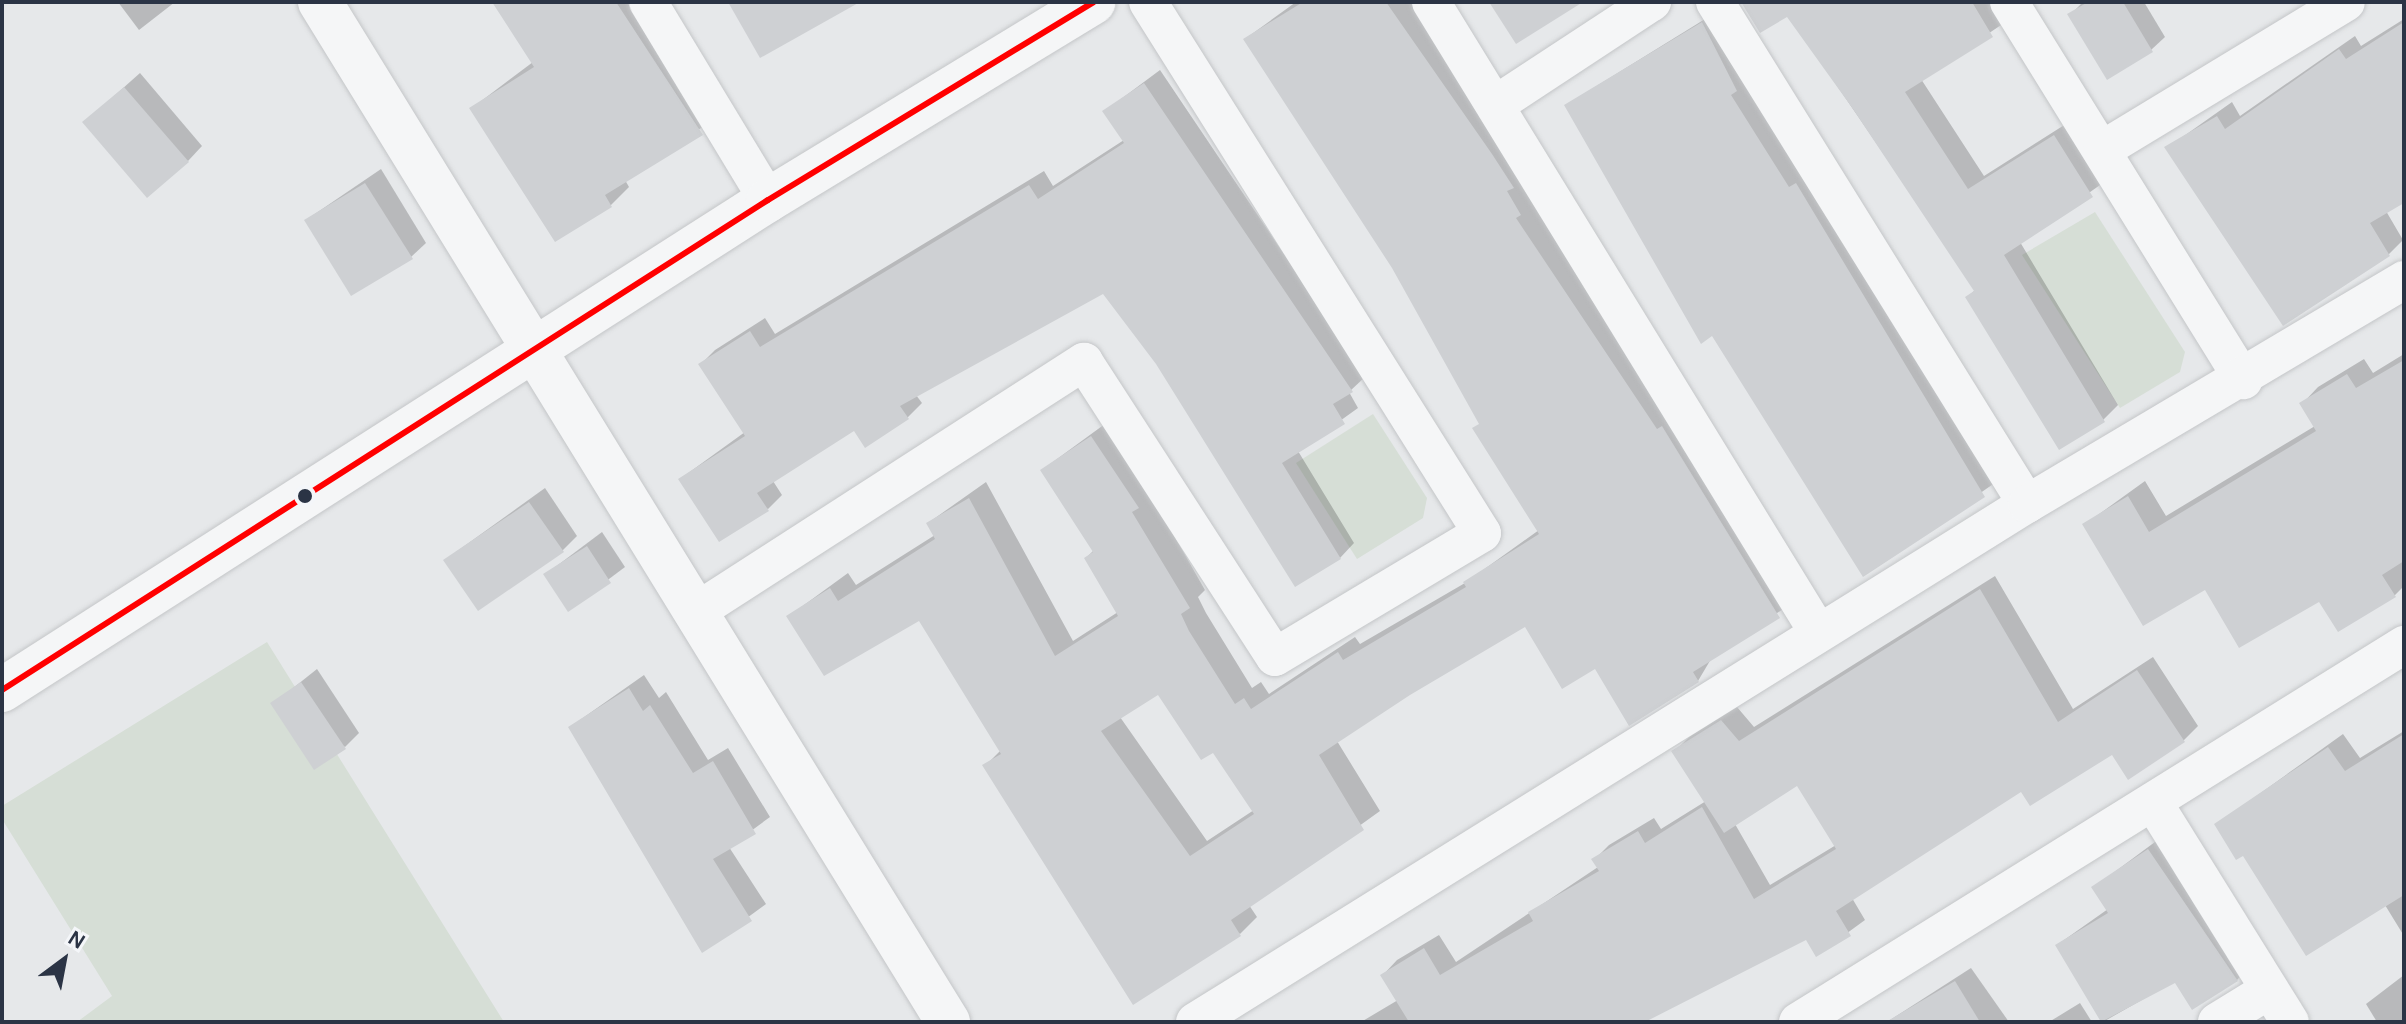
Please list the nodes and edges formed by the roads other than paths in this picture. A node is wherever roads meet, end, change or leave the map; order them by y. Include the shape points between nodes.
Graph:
1 (320, 2) edge
2 (648, 2) edge
3 (1094, 2) edge
4 (1148, 2) edge
5 (1431, 2) edge
6 (1652, 2) edge
7 (1715, 2) edge
8 (2009, 2) edge
9 (2346, 2) edge
10 (1495, 105) junction
11 (2102, 150) junction
12 (768, 200) junction
13 (2404, 280) edge
14 (535, 352) junction
15 (2243, 380) junction
16 (2027, 504) junction
17 (694, 613) junction
18 (1818, 632) junction
19 (2404, 645) edge
20 (2, 690) edge
21 (2153, 802) junction
22 (2269, 990) junction
23 (948, 1022) edge
24 (1195, 1022) edge
25 (1798, 1022) edge
26 (2217, 1022) edge
27 (2290, 1022) edge

1 - 14 street
2 - 12 street
3 - 12 street
4 - 17 street via 1482,533 1275,657 1084,362
5 - 10 street
6 - 10 street
7 - 16 street
8 - 11 street
9 - 11 street
10 - 18 street
11 - 15 street
12 - 14 street
13 - 15 street
14 - 17 street
14 - 20 street
15 - 16 street
16 - 18 street
17 - 23 street
18 - 24 street
19 - 21 street
21 - 22 street
21 - 25 street
22 - 26 street
22 - 27 street

